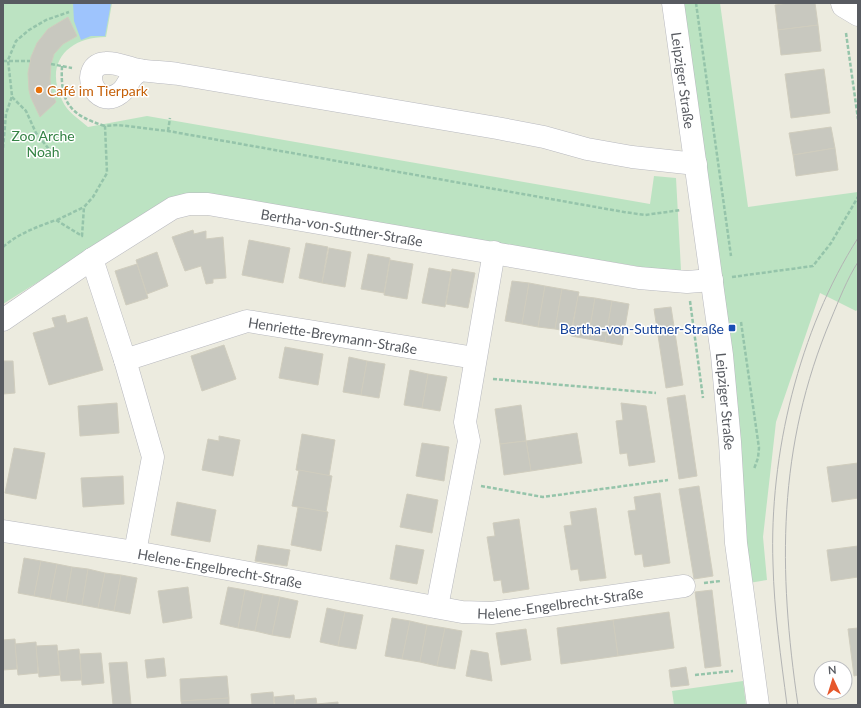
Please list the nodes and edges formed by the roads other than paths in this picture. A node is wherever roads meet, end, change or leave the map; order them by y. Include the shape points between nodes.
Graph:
1 (673, 3) edge
2 (140, 70) dead end
3 (696, 164) junction
4 (494, 252) junction
5 (92, 259) junction
6 (712, 280) junction
7 (3, 320) edge
8 (125, 360) junction
9 (474, 368) junction
10 (3, 530) edge
11 (135, 552) junction
12 (684, 586) dead end
13 (437, 607) junction
14 (758, 705) edge

1 - 3 street, Leipziger Straße
2 - 3 street via 178,74 496,128 632,157
3 - 6 street, Leipziger Straße
4 - 5 street, Bertha-von-Suttner-Straße via 208,204 189,204 173,208 155,218
4 - 6 street, Bertha-von-Suttner-Straße via 639,278 687,282
4 - 9 street
5 - 7 street, Bertha-von-Suttner-Straße
5 - 8 street
6 - 14 street, Leipziger Straße via 722,355 740,573
8 - 9 street, Henriette-Breymann-Straße via 247,321
8 - 11 street via 153,457
9 - 13 street via 464,422 470,441
10 - 11 street, Helene-Engelbrecht-Straße
11 - 13 street, Helene-Engelbrecht-Straße
12 - 13 street, Helene-Engelbrecht-Straße via 492,613 462,612

